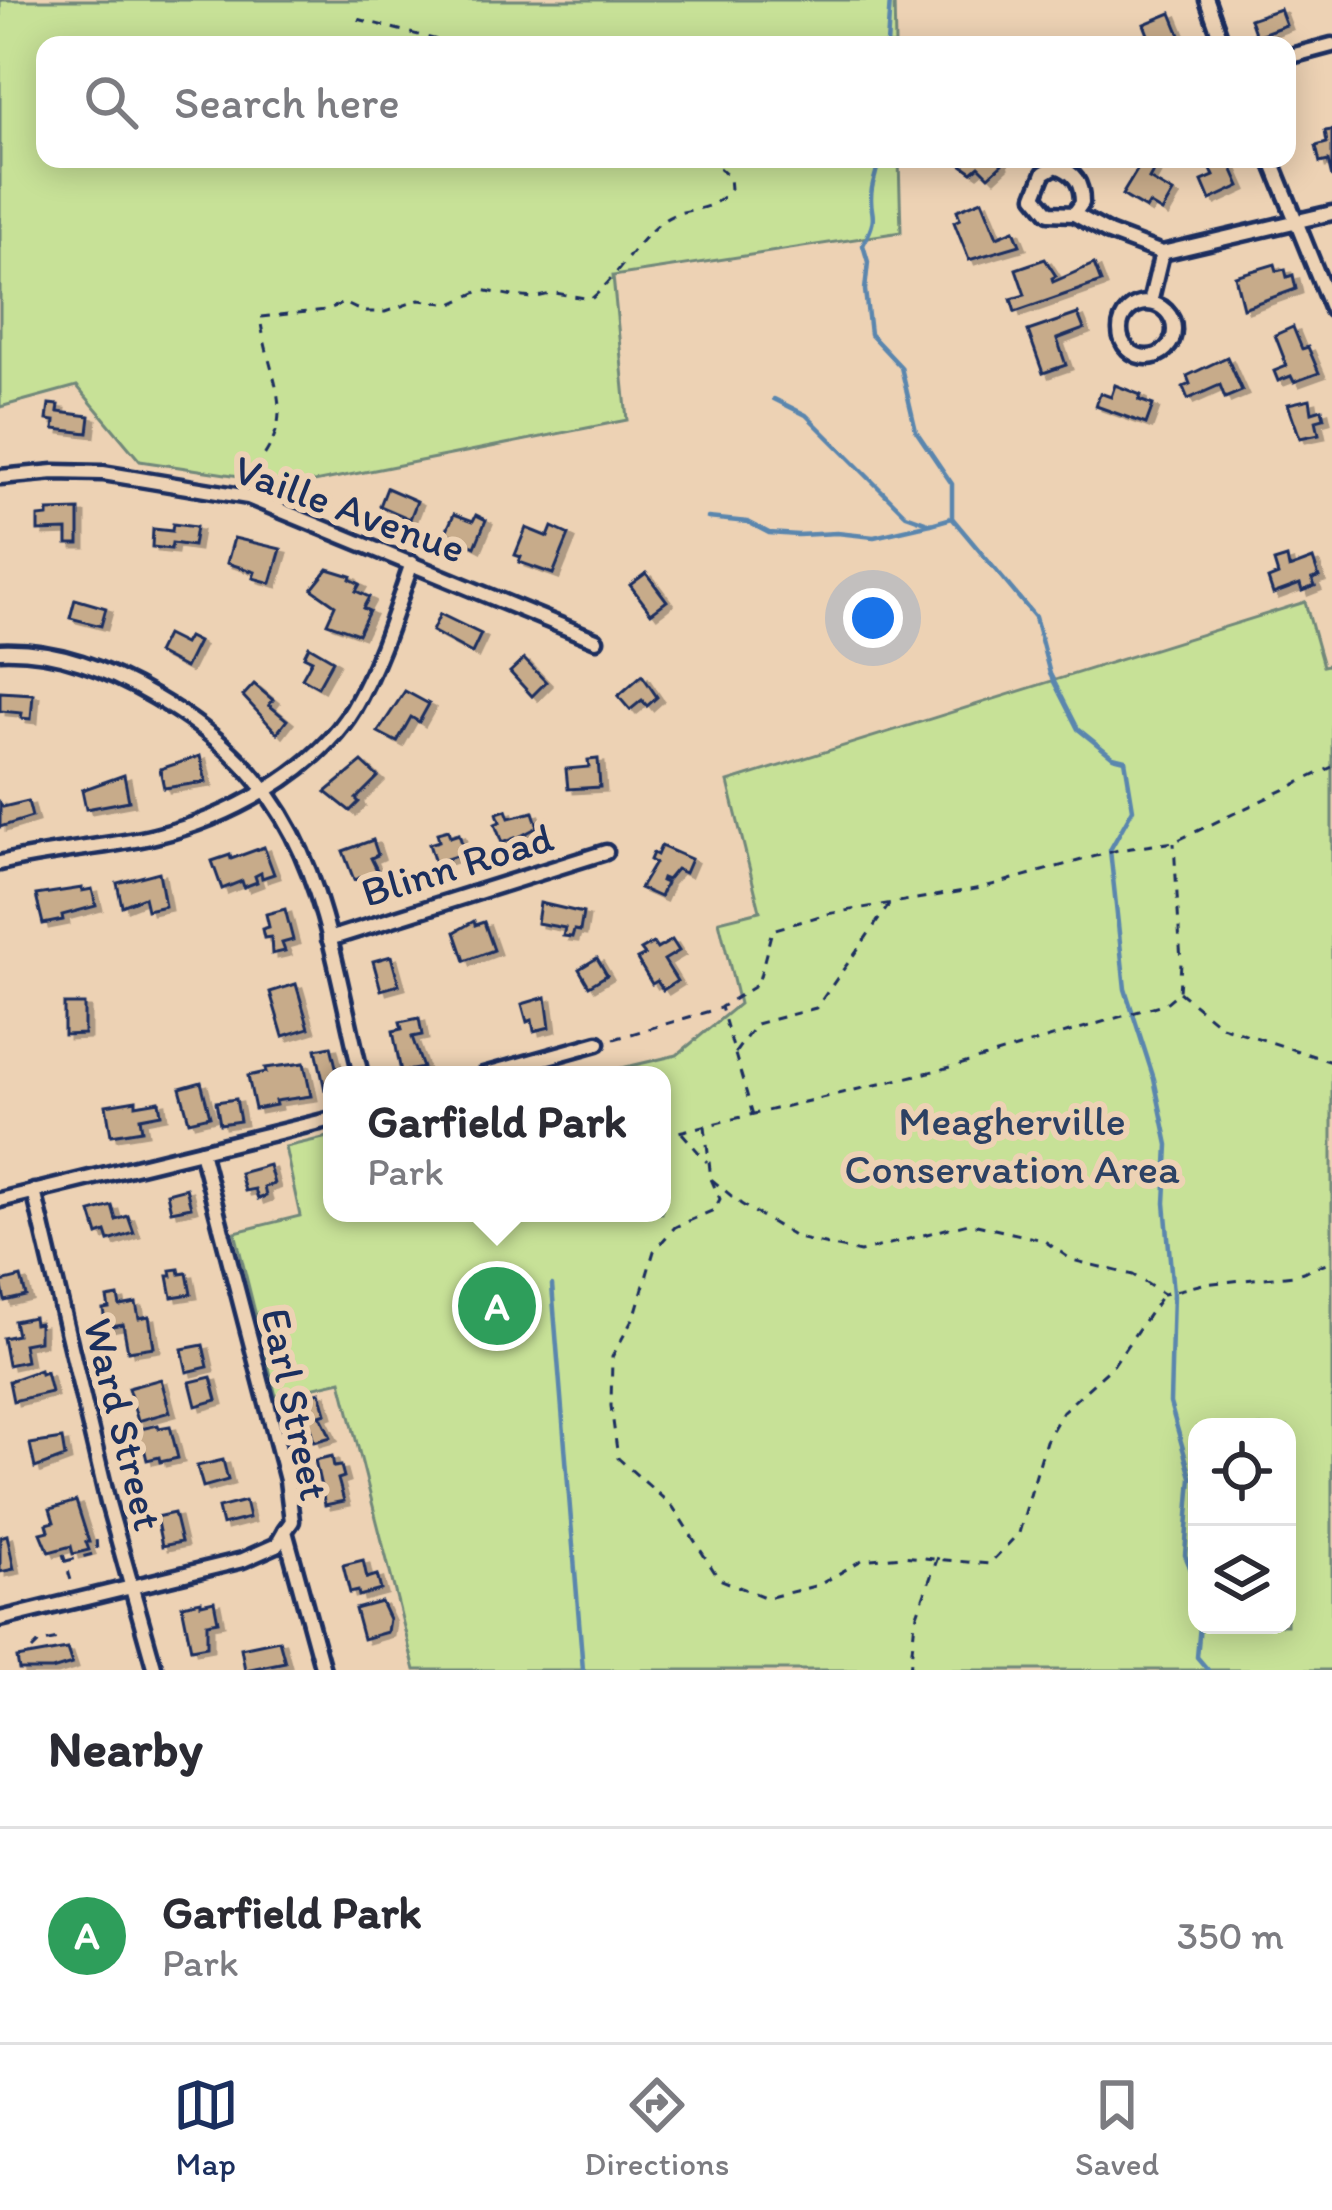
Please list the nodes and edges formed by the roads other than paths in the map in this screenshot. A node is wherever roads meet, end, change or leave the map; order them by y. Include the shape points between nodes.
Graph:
1 (1207, 0) edge
2 (1220, 36) edge
3 (1332, 45) edge
4 (1296, 55) edge
5 (1274, 168) edge
6 (1332, 213) edge
7 (1074, 214) dead end
8 (1298, 223) junction
9 (1162, 253) junction
10 (1150, 303) junction
11 (1332, 310) edge
12 (0, 477) edge
13 (412, 563) junction
14 (596, 640) dead end
15 (0, 651) edge
16 (265, 791) junction
17 (606, 852) dead end
18 (0, 863) edge
19 (329, 939) junction
20 (598, 1043) road end
21 (359, 1066) edge
22 (515, 1066) edge
23 (323, 1121) edge
24 (201, 1151) junction
25 (34, 1191) junction
26 (0, 1200) edge
27 (285, 1532) junction
28 (130, 1588) junction
29 (0, 1619) edge
30 (155, 1670) edge
31 (323, 1670) edge

1 - 2 street
3 - 4 street
5 - 8 street
6 - 8 street
7 - 9 street
8 - 9 street
8 - 11 street
9 - 10 street
10 - 10 street via 1132,307 1121,322 1121,340 1142,357 1161,353 1174,332 1170,316
12 - 13 street, Vaille Avenue via 103,473 236,495
13 - 14 street, Vaille Avenue
13 - 16 street via 351,712
15 - 16 street via 67,658 138,687 232,752
16 - 18 street via 156,835
16 - 19 street via 316,884
17 - 19 street, Blinn Road
19 - 21 street
20 - 22 street
23 - 24 street
24 - 25 street
24 - 27 street, Earl Street via 287,1480 292,1520
25 - 26 street
25 - 28 street, Ward Street
27 - 28 street via 277,1545 243,1560
27 - 31 street, Earl Street
28 - 29 street
28 - 30 street, Ward Street

